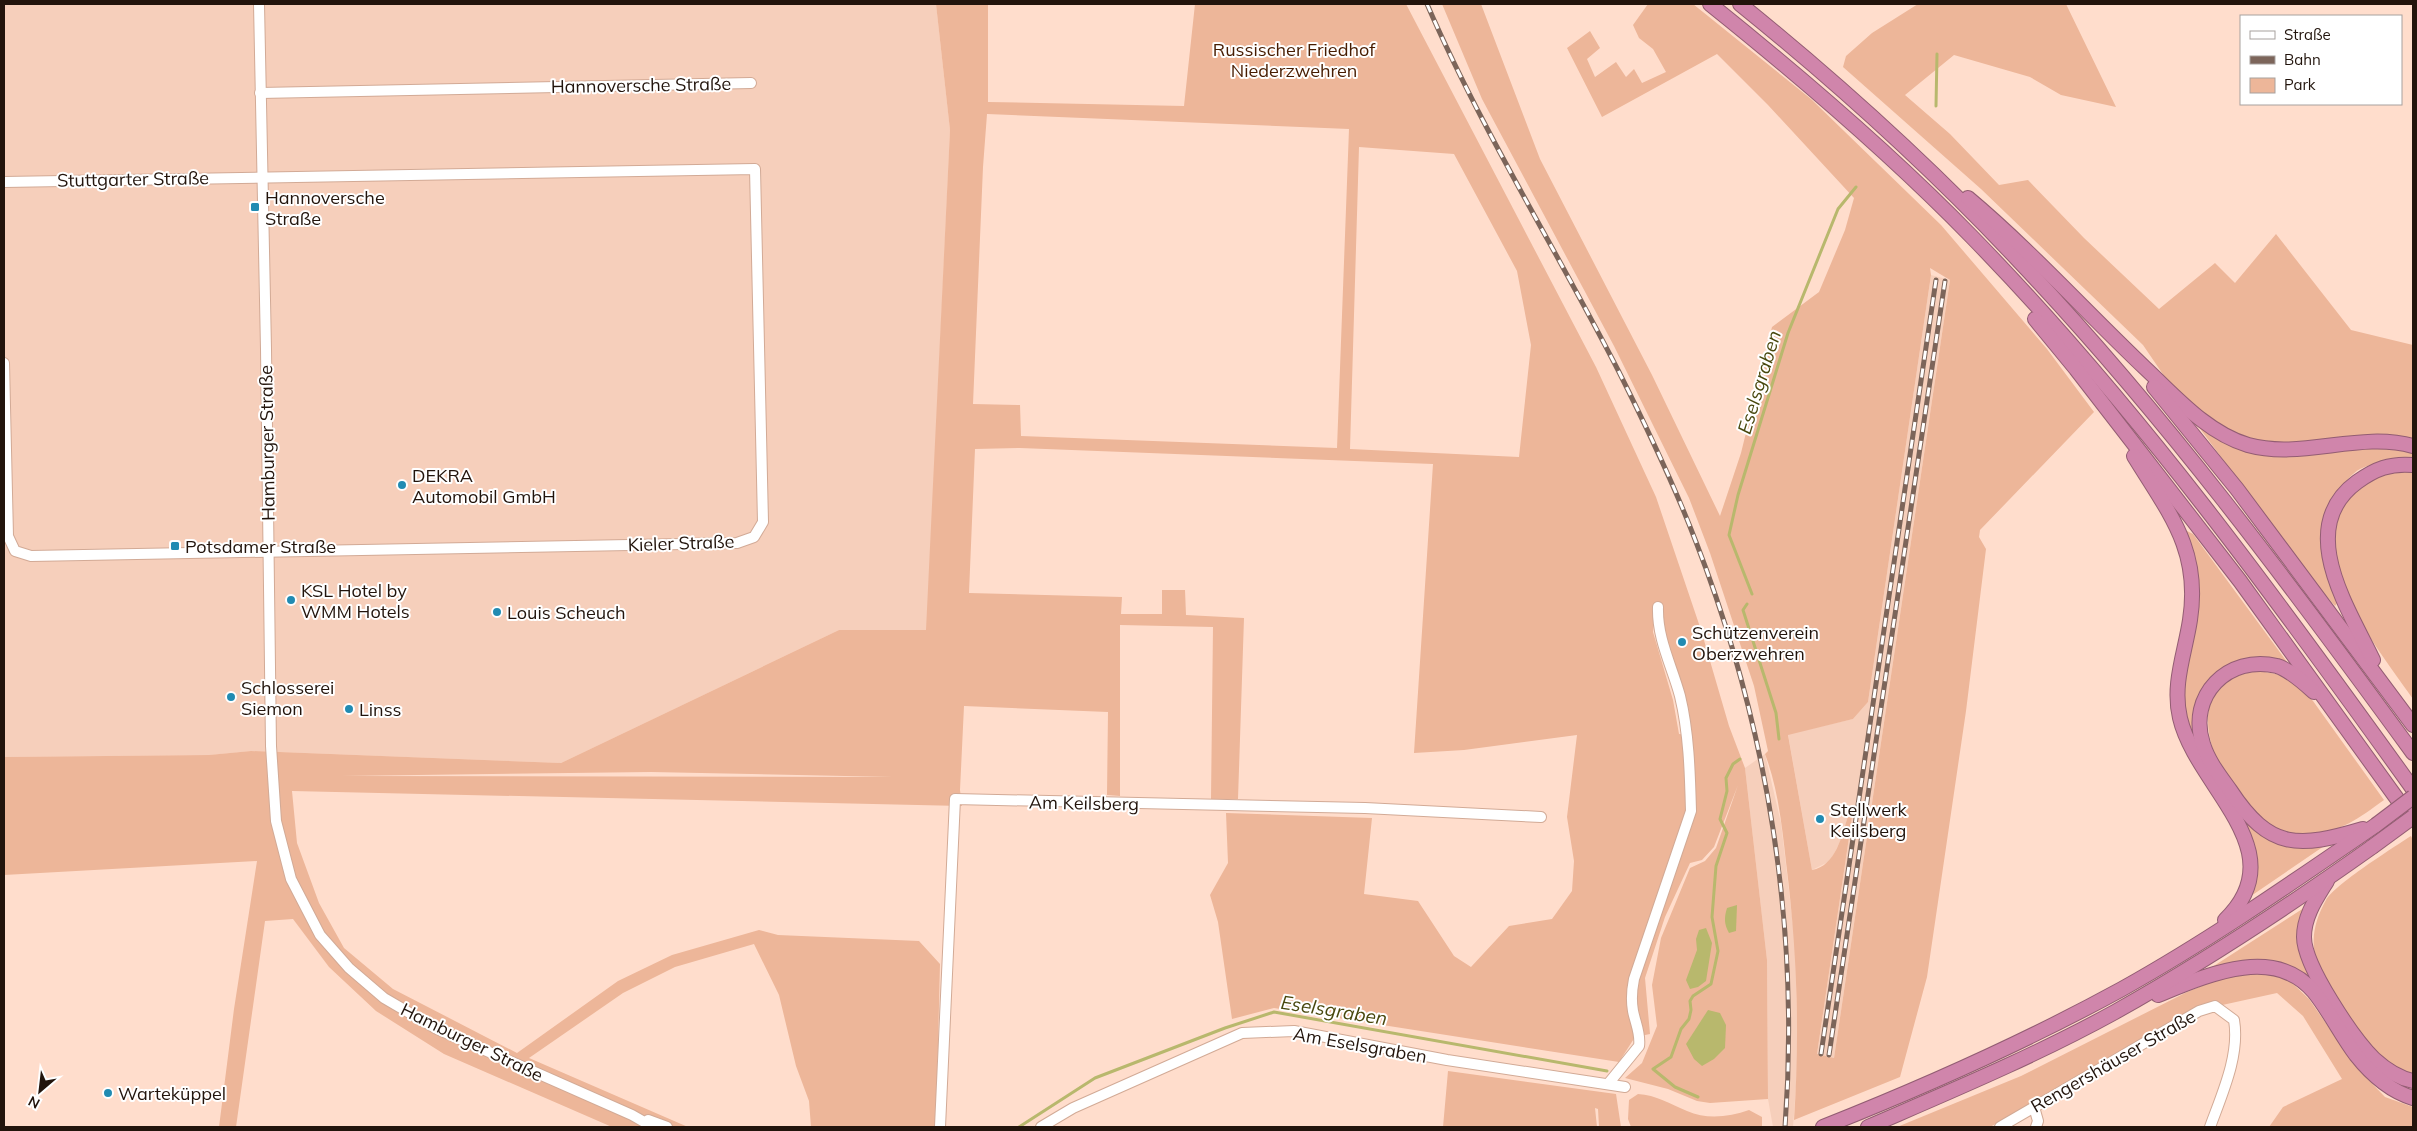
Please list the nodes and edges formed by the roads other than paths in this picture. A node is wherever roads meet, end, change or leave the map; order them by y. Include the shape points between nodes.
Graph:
1 (259, 4) edge
2 (1710, 4) edge
3 (1740, 4) edge
4 (751, 83) dead end
5 (260, 93) junction
6 (1916, 158) junction
7 (1905, 172) junction
8 (262, 176) junction
9 (4, 182) edge
10 (2110, 335) junction
11 (4, 363) edge
12 (2106, 406) junction
13 (2413, 446) edge
14 (2413, 465) edge
15 (268, 552) junction
16 (1658, 607) dead end
17 (2386, 687) junction
18 (2341, 720) junction
19 (2413, 725) edge
20 (2413, 753) edge
21 (2413, 789) edge
22 (2413, 798) edge
23 (1541, 817) dead end
24 (2413, 817) edge
25 (2413, 821) edge
26 (2362, 831) junction
27 (2329, 877) junction
28 (2192, 947) junction
29 (2114, 1012) junction
30 (2413, 1081) edge
31 (1608, 1084) junction
32 (1625, 1087) dead end
33 (2413, 1098) edge
34 (2034, 1107) junction
35 (632, 1115) junction
36 (653, 1127) edge
37 (667, 1127) edge
38 (940, 1127) edge
39 (1041, 1127) edge
40 (1823, 1127) edge
41 (1868, 1127) edge
42 (2000, 1127) edge
43 (2036, 1127) edge
44 (2210, 1127) edge

1 - 5 street, Hamburger Straße
2 - 7 highway via 1794,72
3 - 6 highway via 1806,57
4 - 5 street, Hannoversche Straße
5 - 8 street, Hamburger Straße
6 - 10 highway via 1984,212
6 - 20 highway via 2020,262 2108,361 2203,475 2315,619
7 - 12 highway via 2044,329
7 - 21 highway via 2023,292 2138,424 2256,574
8 - 9 street, Stuttgarter Straße
8 - 15 street, Hamburger Straße
8 - 15 street, Kieler Straße via 755,169 763,522 754,537 737,543
10 - 13 highway via 2204,421 2247,444 2290,450 2391,442
10 - 17 highway via 2237,489
11 - 15 street via 8,536 15,551 31,556
12 - 18 highway
12 - 28 highway via 2189,554 2193,588 2177,686 2180,718 2191,749 2238,823 2250,852 2250,878 2236,910
14 - 17 highway via 2385,466 2352,486 2338,503 2330,520 2326,542 2332,573
15 - 35 street, Hamburger Straße via 271,746 276,821 291,879 320,935 366,984 399,1008 437,1029
16 - 31 street via 1657,626 1680,698 1691,811 1634,979 1633,1009 1640,1046
17 - 19 highway
18 - 25 highway
18 - 26 highway via 2298,678 2279,667 2244,664 2230,670 2208,693 2201,708 2200,726 2202,743 2209,758 2243,811 2270,834 2308,842
22 - 26 highway, bridge via 2376,825
23 - 38 street, Am Keilsberg via 1365,808 955,799
24 - 27 highway, bridge
26 - 28 highway via 2259,906
27 - 29 highway via 2230,943
27 - 30 highway via 2310,909 2305,925 2307,954 2326,992 2373,1058 2389,1072
28 - 40 highway via 2120,990 1906,1094
29 - 33 highway via 2213,974 2252,967 2284,971 2299,978 2313,991 2366,1067 2386,1084
29 - 41 highway via 1993,1074
31 - 32 street, Am Eselsgraben
31 - 39 street, Am Eselsgraben via 1447,1060 1294,1031 1242,1033 1073,1108
34 - 42 street, Rengershäuser Straße
34 - 43 street via 2038,1121
34 - 44 street, Rengershäuser Straße via 2199,1011 2215,1006 2234,1020 2237,1038
35 - 36 street, Hamburger Straße
35 - 37 street

